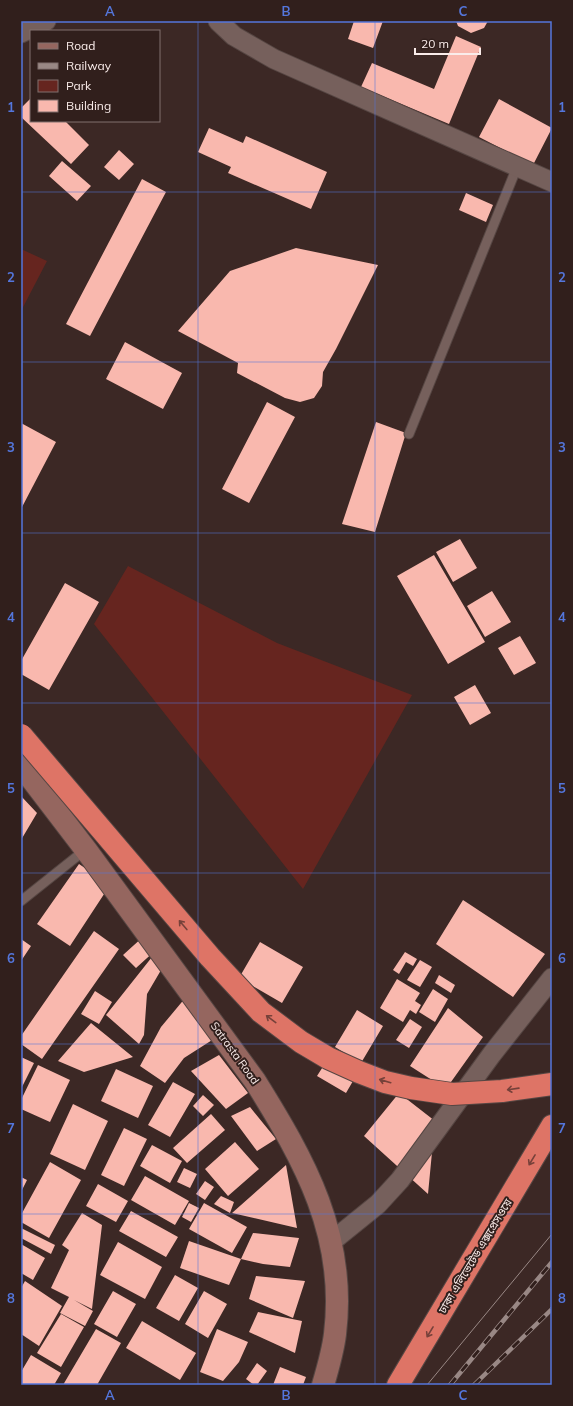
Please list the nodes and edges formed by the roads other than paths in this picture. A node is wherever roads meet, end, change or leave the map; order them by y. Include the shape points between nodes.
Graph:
1 (46, 21) edge
2 (218, 21) edge
3 (21, 33) edge
4 (517, 167) junction
5 (552, 182) edge
6 (409, 434) dead end
7 (21, 735) edge
8 (21, 765) edge
9 (86, 850) junction
10 (21, 901) edge
11 (552, 978) edge
12 (552, 1084) edge
13 (552, 1126) edge
14 (331, 1242) junction
15 (324, 1385) edge
16 (398, 1385) edge

1 - 3 street
2 - 4 street via 234,36 274,59
4 - 5 street
4 - 6 lane
12 -> 7 highway, bridge via 452,1094 411,1088 359,1072 301,1042 261,1012 210,957
8 - 9 street, Satrasta Road
9 - 10 lane
9 - 14 street, Satrasta Road via 255,1080 301,1159 317,1196
11 - 14 street via 492,1054 400,1180 378,1204
13 -> 16 highway, ঢাকা এলিভেটেড এক্সপ্রেসওয়ে
14 - 15 street, Satrasta Road via 337,1303 335,1334

